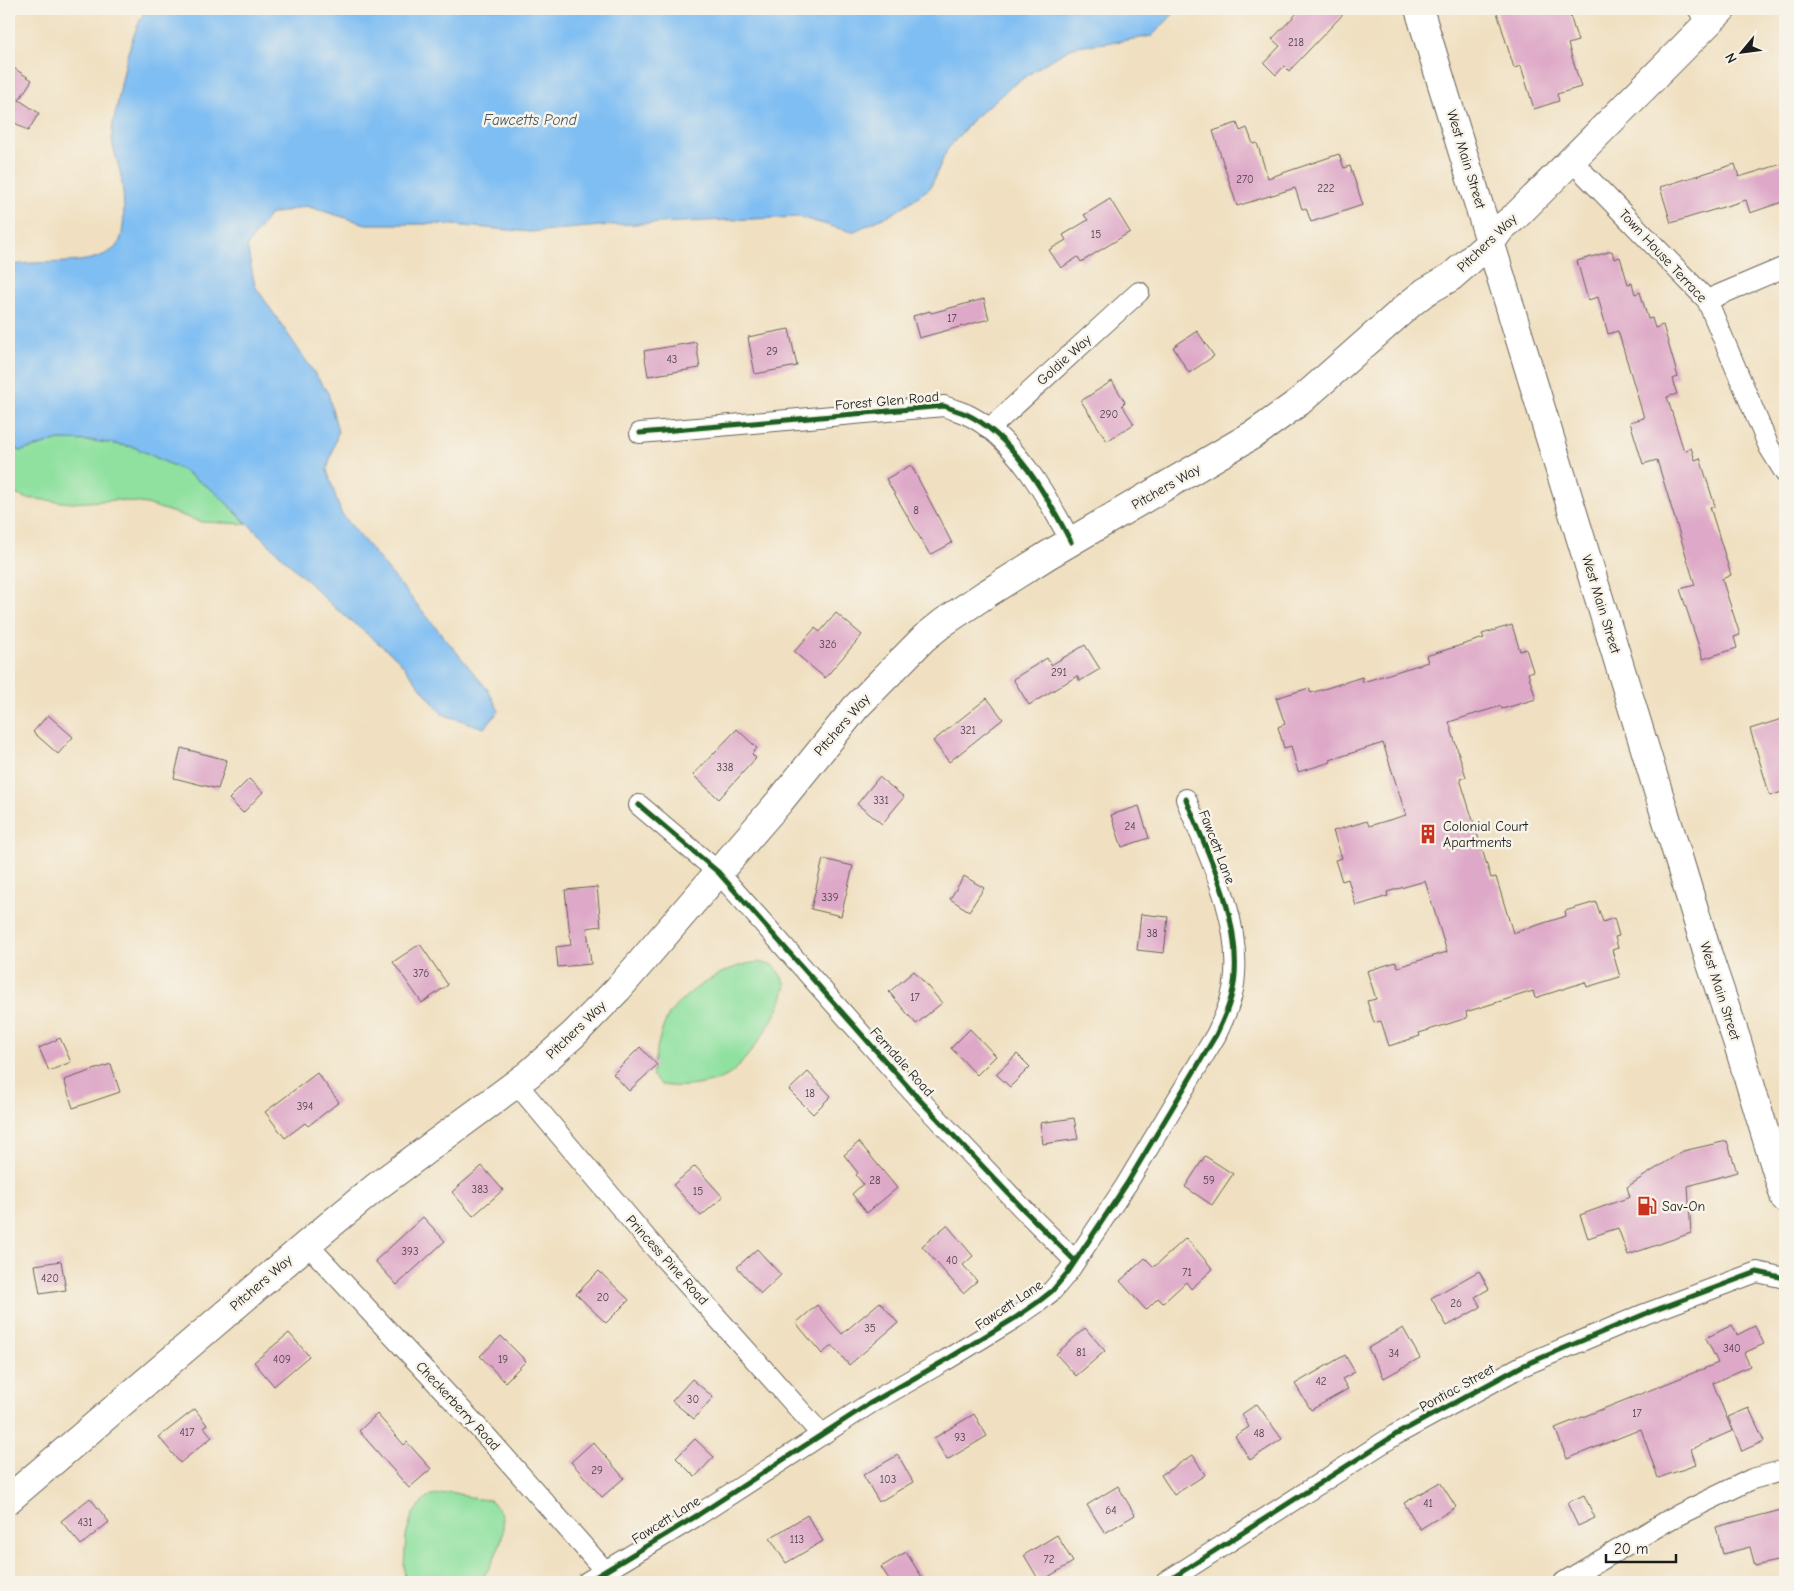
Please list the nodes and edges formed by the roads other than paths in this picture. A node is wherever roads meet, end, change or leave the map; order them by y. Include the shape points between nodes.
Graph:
1 (1419, 9) edge
2 (1710, 14) edge
3 (1571, 160) junction
4 (1491, 242) junction
5 (1785, 267) edge
6 (1139, 292) dead end
7 (1707, 300) junction
8 (989, 429) junction
9 (640, 433) dead end
10 (1785, 473) edge
11 (1071, 542) junction
12 (1186, 799) dead end
13 (639, 805) dead end
14 (718, 872) junction
15 (516, 1084) junction
16 (1785, 1199) edge
17 (307, 1244) junction
18 (1075, 1261) junction
19 (1785, 1278) edge
20 (822, 1435) junction
21 (1785, 1470) edge
22 (9, 1499) edge
23 (605, 1571) junction
24 (587, 1582) edge
25 (1166, 1582) edge
26 (1564, 1582) edge

1 - 4 main road, West Main Street
2 - 3 main road, Pitchers Way
3 - 4 main road, Pitchers Way via 1502,227
3 - 7 street, Town House Terrace
4 - 11 main road, Pitchers Way via 1451,277 1410,303 1315,388 1276,418
4 - 16 main road, West Main Street
5 - 7 street
6 - 8 street, Goldie Way
7 - 10 street, Town House Terrace via 1769,448
8 - 9 street, Forest Glen Road via 967,414 944,406
8 - 11 street, Forest Glen Road via 1036,481
11 - 14 main road, Pitchers Way via 986,594 924,638 856,708
12 - 18 street, Fawcett Lane via 1229,912 1235,951 1232,994 1216,1036 1126,1185
13 - 14 street
14 - 15 main road, Pitchers Way via 592,1017
14 - 18 street, Ferndale Road via 917,1097
15 - 17 main road, Pitchers Way via 376,1187
15 - 20 street, Princess Pine Road via 647,1239
17 - 22 main road, Pitchers Way
17 - 23 street, Checkerberry Road via 488,1438
18 - 20 street, Fawcett Lane via 1038,1302
19 - 25 street, Pontiac Street via 1757,1272 1645,1314 1522,1366 1395,1436
20 - 23 street, Fawcett Lane
21 - 26 street via 1752,1479 1672,1518
23 - 24 street, Fawcett Lane

